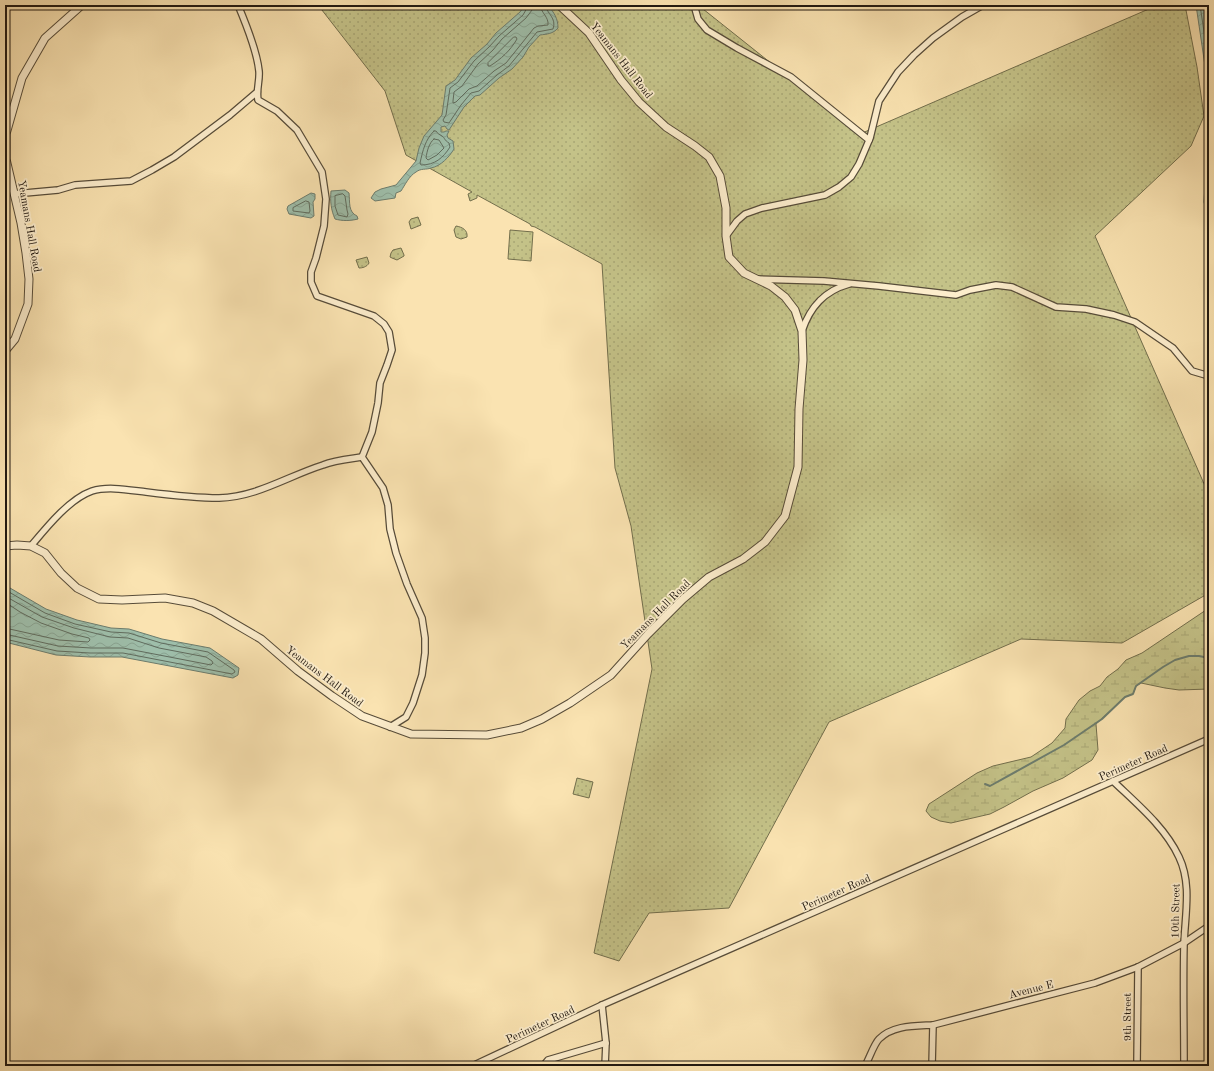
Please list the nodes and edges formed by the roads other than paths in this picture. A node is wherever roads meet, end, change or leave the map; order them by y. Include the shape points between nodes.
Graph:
1 (82, 5) edge
2 (238, 5) edge
3 (559, 5) edge
4 (694, 5) edge
5 (983, 5) edge
6 (257, 92) junction
7 (869, 140) junction
8 (14, 194) junction
9 (726, 236) junction
10 (755, 279) junction
11 (852, 283) junction
12 (802, 331) junction
13 (5, 351) edge
14 (1209, 376) edge
15 (362, 457) junction
16 (5, 546) edge
17 (31, 546) junction
18 (390, 727) junction
19 (1209, 740) edge
20 (1113, 781) junction
21 (1209, 926) edge
22 (1184, 943) junction
23 (1138, 967) junction
24 (602, 1006) junction
25 (933, 1025) junction
26 (606, 1043) junction
27 (1209, 1064) edge
28 (472, 1066) edge
29 (543, 1066) edge
30 (605, 1066) edge
31 (865, 1066) edge
32 (932, 1066) edge
33 (1137, 1066) edge
34 (1184, 1066) edge
35 (1206, 1066) edge

1 - 8 street, Yeamans Hall Road via 45,38 22,78 6,134 6,159
2 - 6 street via 254,48 259,72
3 - 9 street, Yeamans Hall Road via 589,32 638,102 666,128 709,157 720,176 726,208
4 - 7 street via 698,19 707,30 790,77
5 - 7 street via 933,38 898,72 879,101
6 - 8 street via 174,157 131,181 75,185 58,190
6 - 15 street via 258,100 277,112 297,130 322,172 326,198 324,226 310,272 317,296 374,316 389,332 392,350 380,383 372,432
7 - 9 street via 860,164 851,177 839,187 825,195 762,208 746,214 737,220
8 - 13 street, Yeamans Hall Road via 26,253 28,304 15,339
9 - 10 street, Yeamans Hall Road via 729,257 744,273
10 - 11 street
10 - 12 street, Yeamans Hall Road via 771,286 785,297 796,310
11 - 12 street via 822,298 806,318
11 - 14 street via 956,295 996,285 1012,287 1056,307 1086,309 1135,322 1173,348 1192,371
12 - 18 street, Yeamans Hall Road via 798,467 785,516 766,542 743,559 709,577 683,599 611,675 570,703 542,718 521,728 487,735 411,734
15 - 17 street via 324,464 270,486 231,497 183,496 107,489 92,491 63,510
15 - 18 street via 383,488 396,553 422,618 425,638 422,675 413,703 406,717
16 - 17 street
17 - 18 street, Yeamans Hall Road via 45,553 77,588 99,599 165,598 193,603 213,611 261,639 298,671 362,716
19 - 20 street, Perimeter Road
20 - 22 street, 10th Street via 1160,828 1178,856 1186,887
20 - 24 street, Perimeter Road
21 - 22 street, Avenue E
22 - 23 street, Avenue E
22 - 34 street, 10th Street
23 - 25 street, Avenue E via 1094,983
23 - 33 street, 9th Street
24 - 26 street
24 - 28 street, Perimeter Road
25 - 31 street, Avenue E via 907,1026 891,1030 879,1039
25 - 32 street
26 - 29 street via 548,1060
26 - 30 street
27 - 35 street

